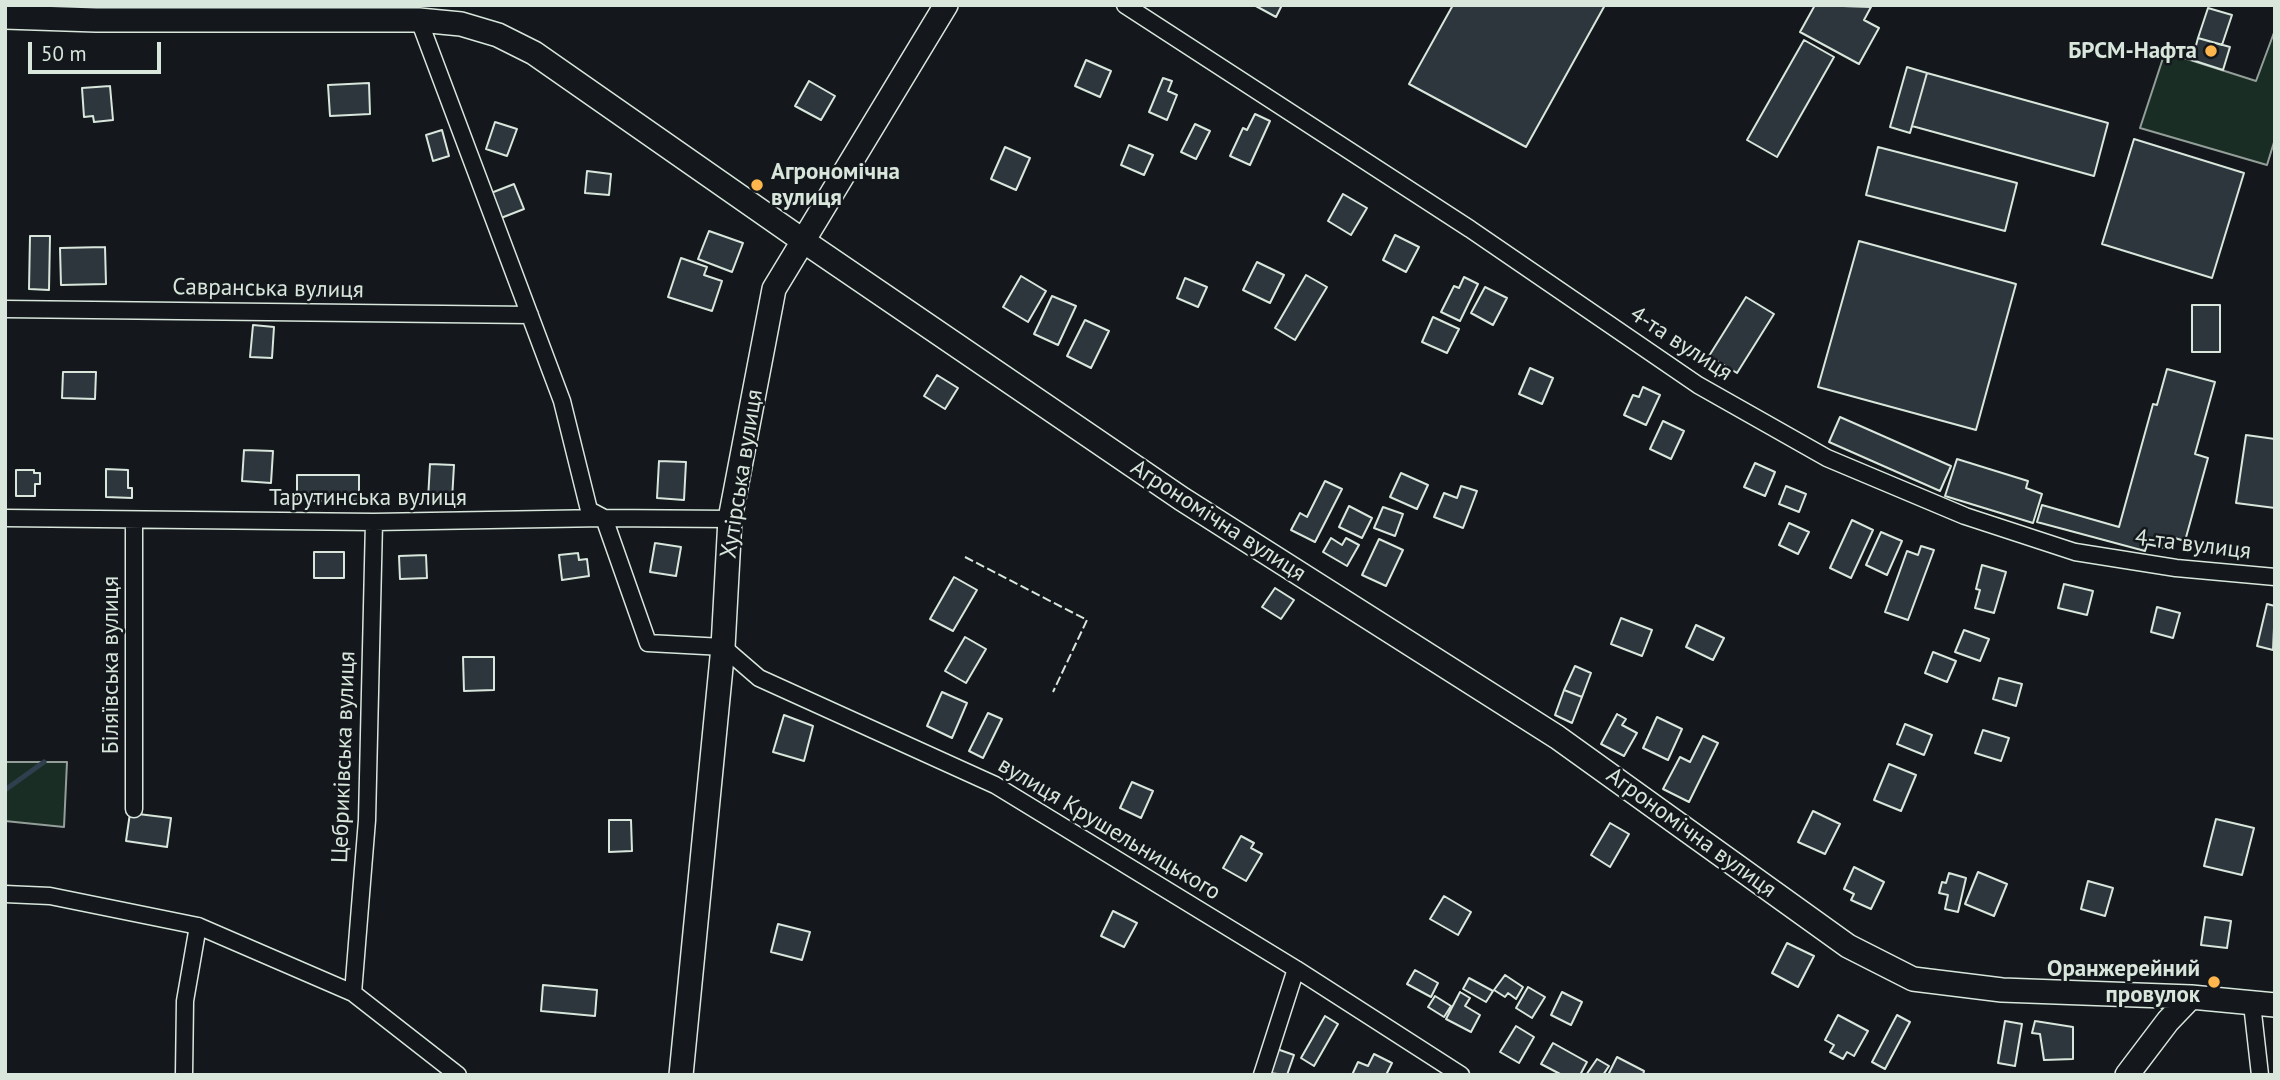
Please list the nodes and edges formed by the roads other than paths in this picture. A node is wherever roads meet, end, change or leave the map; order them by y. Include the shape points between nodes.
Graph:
1 (946, 5) edge
2 (1125, 5) edge
3 (96, 13) edge
4 (5, 17) edge
5 (419, 20) junction
6 (802, 240) junction
7 (5, 309) edge
8 (530, 315) junction
9 (5, 518) edge
10 (604, 518) junction
11 (730, 519) junction
12 (134, 520) junction
13 (374, 522) junction
14 (2275, 577) edge
15 (723, 647) junction
16 (134, 808) dead end
17 (5, 894) edge
18 (198, 926) junction
19 (1296, 969) junction
20 (353, 993) junction
21 (2191, 997) junction
22 (2264, 1004) edge
23 (184, 1075) edge
24 (458, 1075) edge
25 (681, 1075) edge
26 (1262, 1075) edge
27 (1461, 1075) edge
28 (2127, 1075) edge
29 (2260, 1075) edge

1 - 6 street, Хутірська вулиця
2 - 14 street, 4-та вулиця via 1470,229 1698,386 1827,458 1965,516 2075,552
3 - 4 street, Агрономічна вулиця
3 - 5 street, Агрономічна вулиця
5 - 6 street, Агрономічна вулиця via 486,31 534,53
5 - 8 street
6 - 11 street, Хутірська вулиця via 774,289
6 - 21 street, Агрономічна вулиця via 1182,499 1557,737 1848,946 1913,979 2001,990
7 - 8 street, Савранська вулиця
8 - 10 street via 562,401 589,510
9 - 12 street, Тарутинська вулиця
10 - 11 street, Тарутинська вулиця
10 - 13 street, Тарутинська вулиця
10 - 15 street via 648,643
11 - 15 street, Хутірська вулиця
12 - 13 street, Тарутинська вулиця
12 - 16 street, Біляївська вулиця
13 - 20 street, Цебриківська вулиця via 367,820
15 - 19 street, вулиця Крушельницького via 759,678 995,785
15 - 25 street, Хутірська вулиця
17 - 18 street via 50,896
18 - 20 street
18 - 23 street via 186,1001
19 - 26 street
19 - 27 street, вулиця Крушельницького
20 - 24 street
21 - 22 street, Агрономічна вулиця
21 - 28 street
22 - 29 street

